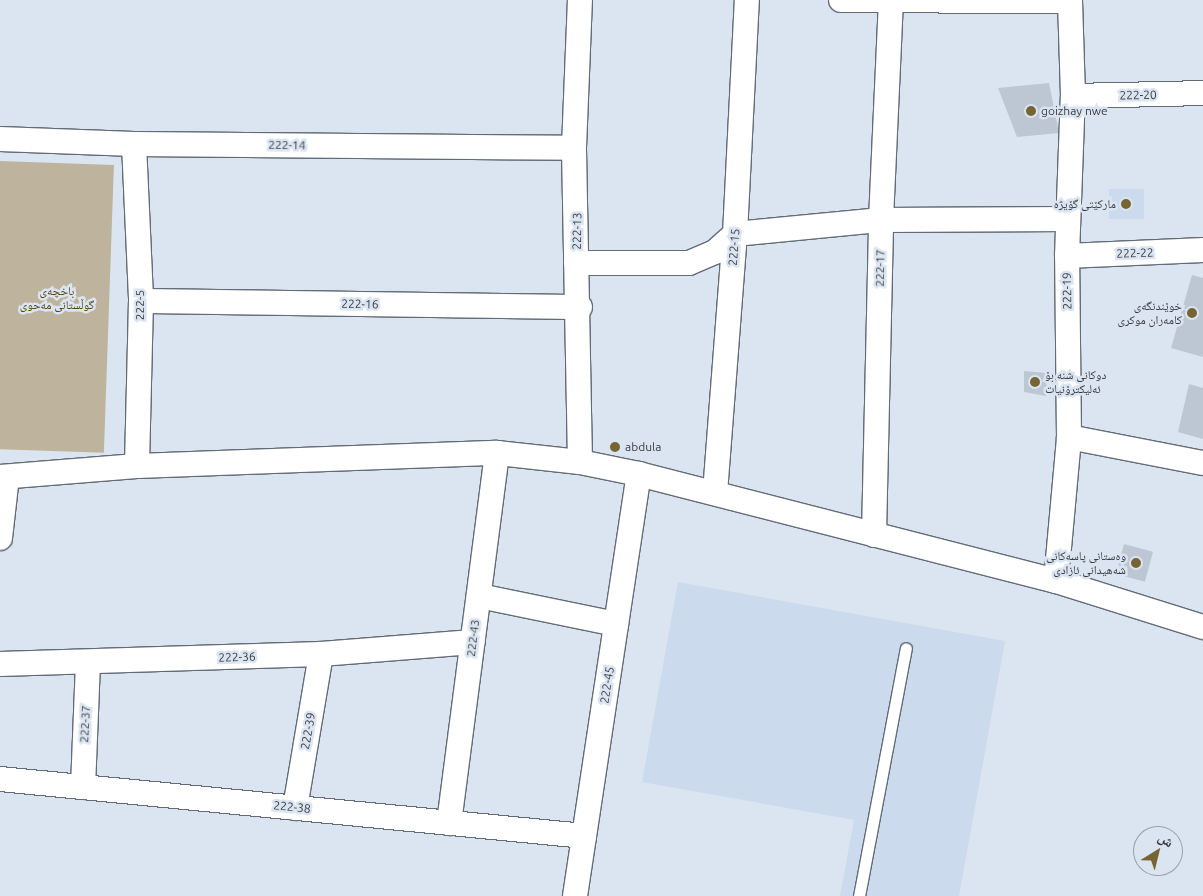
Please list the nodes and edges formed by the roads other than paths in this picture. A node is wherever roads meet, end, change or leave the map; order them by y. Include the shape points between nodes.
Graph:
1 (580, 0) edge
2 (747, 0) edge
3 (841, 0) edge
4 (1070, 0) edge
5 (891, 1) edge
6 (1203, 93) edge
7 (1073, 96) junction
8 (0, 139) edge
9 (134, 144) junction
10 (574, 148) junction
11 (1068, 219) junction
12 (881, 220) junction
13 (735, 234) junction
14 (1203, 250) edge
15 (1067, 256) junction
16 (576, 263) junction
17 (141, 301) junction
18 (580, 307) junction
19 (1068, 437) junction
20 (497, 453) junction
21 (580, 462) junction
22 (1203, 463) edge
23 (137, 466) junction
24 (639, 474) junction
25 (3, 477) edge
26 (715, 493) junction
27 (874, 535) junction
28 (0, 538) edge
29 (1056, 581) junction
30 (479, 596) junction
31 (616, 624) junction
32 (1203, 627) edge
33 (473, 642) junction
34 (906, 648) dead end
35 (321, 654) junction
36 (88, 662) junction
37 (0, 664) edge
38 (0, 779) edge
39 (82, 787) junction
40 (295, 808) junction
41 (449, 823) junction
42 (584, 836) junction
43 (575, 896) edge
44 (859, 896) edge

1 - 10 street, 222-13
2 - 13 street, 222-15
3 - 5 street
4 - 5 street
4 - 7 street, 222-19
5 - 12 street, 222-17
6 - 7 street, 222-20
7 - 11 street, 222-19
8 - 9 street, 222-14
9 - 10 street, 222-14
9 - 17 street, 222-5
10 - 16 street, 222-13
11 - 12 street
11 - 15 street, 222-19
12 - 13 street
12 - 27 street, 222-17
13 - 16 street via 715,252 689,263
13 - 26 street, 222-15
14 - 15 street, 222-22
15 - 19 street, 222-19
16 - 18 street, 222-13
17 - 18 street, 222-16
17 - 23 street, 222-5
18 - 21 street, 222-13
19 - 22 street
19 - 29 street, 222-19
20 - 21 street
20 - 23 street
20 - 30 street, 222-43
21 - 24 street
23 - 25 street
24 - 26 street
24 - 31 street, 222-45
25 - 28 street
26 - 27 street
27 - 29 street
29 - 32 street
30 - 31 street
30 - 33 street, 222-43
31 - 42 street, 222-45
33 - 35 street, 222-36
33 - 41 street, 222-43
34 - 44 lane
35 - 36 street, 222-36
35 - 40 street, 222-39
36 - 37 street, 222-36
36 - 39 street, 222-37
38 - 39 street, 222-38
39 - 40 street, 222-38
40 - 41 street, 222-38
41 - 42 street, 222-38
42 - 43 street, 222-45

